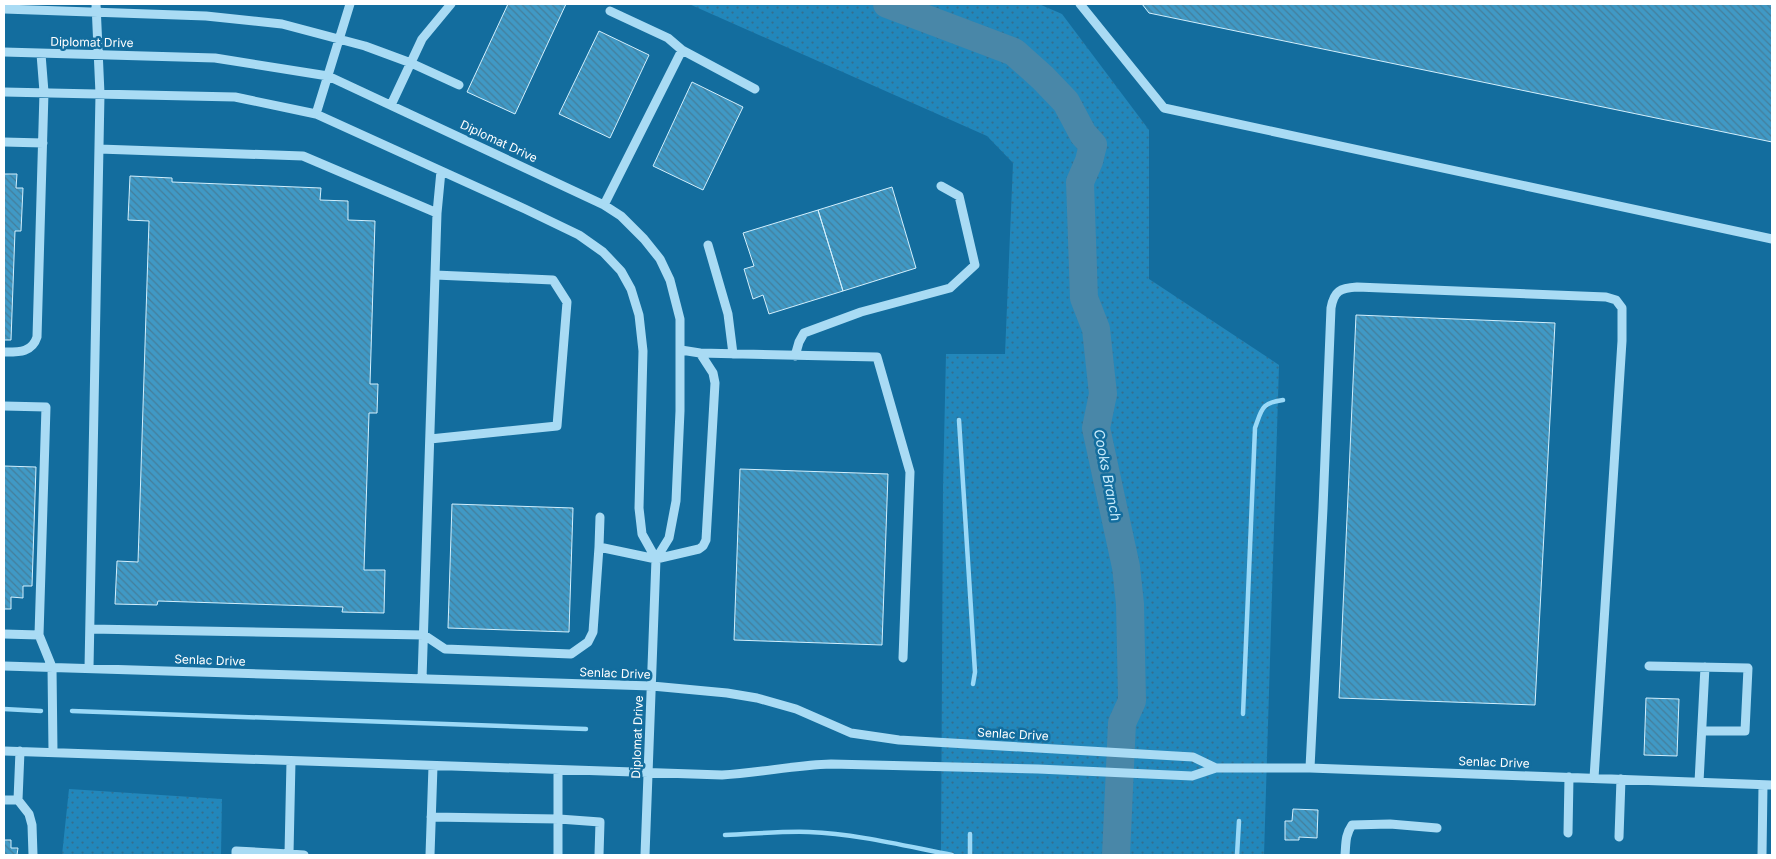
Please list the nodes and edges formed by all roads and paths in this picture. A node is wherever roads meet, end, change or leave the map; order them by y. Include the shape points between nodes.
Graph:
1 (350, 4) edge
2 (451, 4) edge
3 (1080, 4) edge
4 (96, 8) edge
5 (4, 9) edge
6 (610, 11) dead end
7 (339, 39) junction
8 (682, 50) junction
9 (4, 52) edge
10 (41, 54) junction
11 (98, 54) junction
12 (411, 63) junction
13 (328, 76) junction
14 (459, 85) dead end
15 (755, 89) dead end
16 (4, 92) edge
17 (44, 92) junction
18 (100, 94) junction
19 (391, 105) junction
20 (316, 114) junction
21 (4, 142) edge
22 (43, 143) junction
23 (99, 149) junction
24 (441, 171) junction
25 (941, 186) dead end
26 (604, 204) junction
27 (437, 213) junction
28 (1772, 239) edge
29 (708, 244) dead end
30 (435, 275) junction
31 (681, 350) junction
32 (4, 352) edge
33 (700, 353) junction
34 (733, 354) junction
35 (795, 356) junction
36 (4, 406) edge
37 (430, 439) junction
38 (600, 517) dead end
39 (599, 547) junction
40 (656, 559) junction
41 (90, 629) junction
42 (4, 634) edge
43 (39, 635) junction
44 (424, 635) junction
45 (903, 658) dead end
46 (4, 666) edge
47 (1649, 666) dead end
48 (52, 667) junction
49 (1705, 667) junction
50 (89, 668) junction
51 (422, 679) junction
52 (652, 686) junction
53 (1702, 731) junction
54 (4, 750) edge
55 (20, 751) junction
56 (53, 752) junction
57 (291, 761) junction
58 (432, 766) junction
59 (1216, 768) junction
60 (1310, 768) junction
61 (558, 770) junction
62 (649, 772) junction
63 (1569, 777) junction
64 (1594, 778) junction
65 (1621, 779) junction
66 (1699, 782) junction
67 (1768, 785) edge
68 (4, 800) edge
69 (18, 800) junction
70 (431, 817) junction
71 (559, 819) junction
72 (1437, 828) dead end
73 (1767, 828) edge
74 (1568, 833) dead end
75 (1619, 837) dead end
76 (289, 854) edge
77 (33, 855) edge
78 (236, 855) edge
79 (304, 855) edge
80 (430, 855) edge
81 (558, 855) edge
82 (599, 855) edge
83 (645, 855) edge
84 (1345, 855) edge
85 (1762, 855) edge

1 - 7 street
2 - 12 street via 422,39
3 - 28 street via 1164,108
4 - 5 street
4 - 7 street via 282,24
4 - 11 street
6 - 8 street via 668,38
7 - 12 street
7 - 13 street
8 - 15 street
8 - 26 street
9 - 10 street, Diplomat Drive
10 - 11 street, Diplomat Drive
10 - 17 street
11 - 13 street, Diplomat Drive via 215,58
11 - 18 street
12 - 14 street
12 - 19 street
13 - 19 street, Diplomat Drive
13 - 20 street
16 - 17 street
17 - 18 street
17 - 22 street
18 - 20 street via 235,97
18 - 23 street
19 - 26 street, Diplomat Drive
20 - 24 street
21 - 22 street
22 - 32 street via 37,337 29,349
23 - 27 street via 303,156
23 - 41 street
24 - 27 street
24 - 40 street via 578,235 603,252 621,271 631,289 639,315 643,351 642,534
25 - 35 street via 959,196 975,265 950,288 862,312 804,333
26 - 31 street, Diplomat Drive via 621,216 660,259 670,280 680,320
27 - 30 street
29 - 34 street via 728,314
30 - 37 street
30 - 37 street via 553,280 567,302 557,426
31 - 33 street
31 - 40 street, Diplomat Drive via 676,502 669,538
33 - 34 street
33 - 40 street via 713,373 715,383 706,540 699,549
34 - 35 street
35 - 45 street via 877,358 910,472
36 - 43 street via 46,407
37 - 44 street
38 - 39 street
39 - 40 street
39 - 44 street via 593,632 588,642 571,654 445,649
40 - 52 street, Diplomat Drive
41 - 44 street
41 - 50 street
42 - 43 street
43 - 48 street
44 - 51 street
46 - 48 street, Senlac Drive
47 - 49 street
48 - 50 street, Senlac Drive
48 - 56 street
49 - 53 street
49 - 53 street via 1748,668 1745,731
50 - 51 street, Senlac Drive
51 - 52 street, Senlac Drive
52 - 59 street, Senlac Drive via 757,698 796,709 851,733 899,740 1193,757
52 - 62 street, Diplomat Drive
53 - 66 street
54 - 55 street, Senlac Drive
55 - 56 street, Senlac Drive
55 - 69 street
56 - 57 street, Senlac Drive
57 - 58 street, Senlac Drive
57 - 76 street
58 - 61 street, Senlac Drive
58 - 70 street
59 - 60 street, Senlac Drive
59 - 62 street, Senlac Drive via 1192,776 831,764 722,775
60 - 63 street, Senlac Drive
60 - 64 street via 1331,308 1338,291 1357,286 1606,297 1616,300 1622,308
61 - 62 street, Senlac Drive
61 - 71 street
62 - 83 street, Diplomat Drive
63 - 64 street, Senlac Drive
63 - 74 street
64 - 65 street, Senlac Drive
65 - 66 street, Senlac Drive
65 - 75 street
66 - 67 street, Senlac Drive
67 - 73 street
68 - 69 street
69 - 77 street via 29,814
70 - 71 street
70 - 80 street
71 - 81 street
71 - 82 street via 600,822
72 - 84 street via 1352,825 1346,838
73 - 85 street
76 - 78 street via 236,851
76 - 79 street

